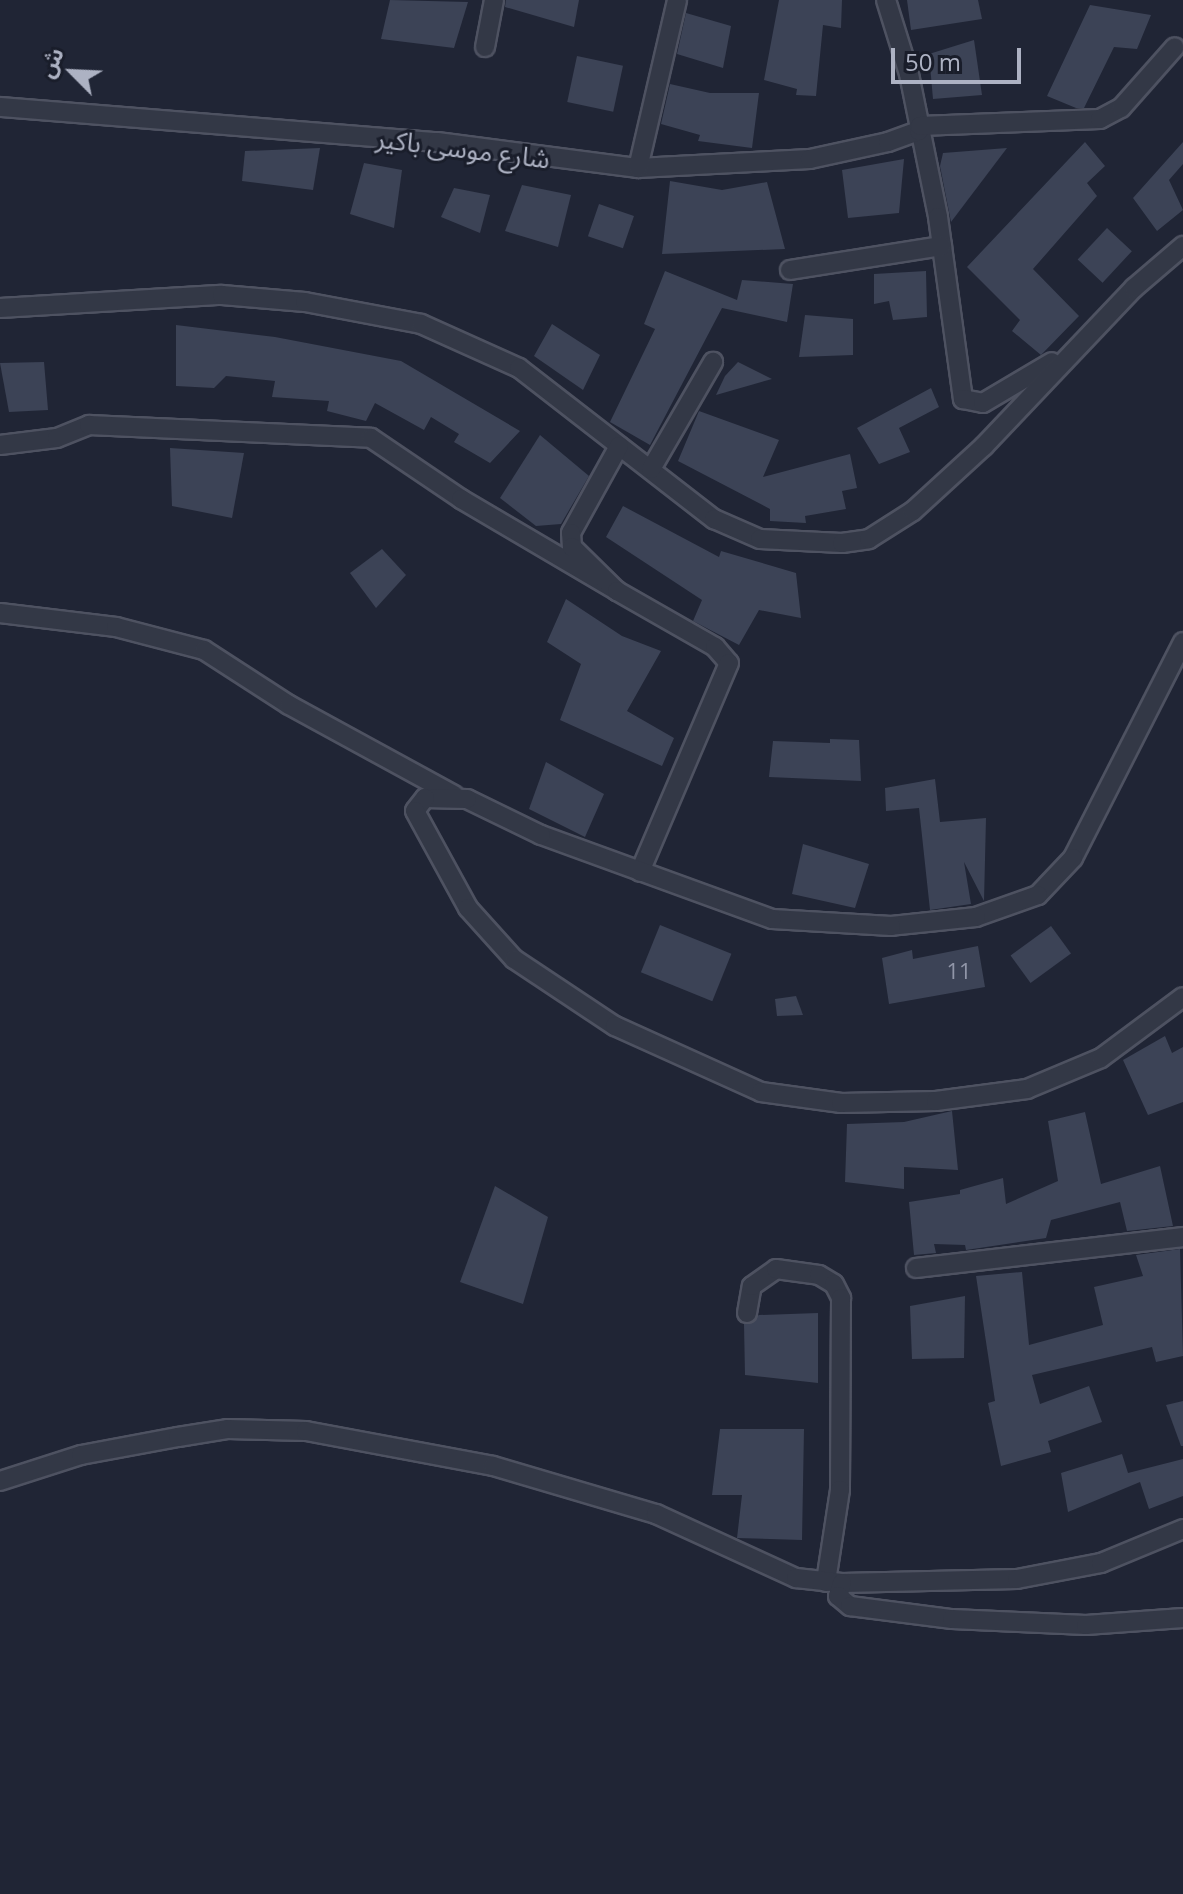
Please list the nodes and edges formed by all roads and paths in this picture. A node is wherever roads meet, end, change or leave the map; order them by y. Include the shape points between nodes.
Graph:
1 (494, 0) edge
2 (677, 0) edge
3 (886, 0) edge
4 (485, 47) dead end
5 (1175, 47) dead end
6 (0, 107) edge
7 (920, 126) junction
8 (638, 168) junction
9 (942, 246) junction
10 (1183, 246) edge
11 (790, 270) dead end
12 (0, 308) edge
13 (1068, 353) junction
14 (713, 362) dead end
15 (0, 445) edge
16 (619, 446) junction
17 (651, 469) junction
18 (617, 591) junction
19 (0, 613) edge
20 (1183, 642) edge
21 (457, 797) junction
22 (640, 872) junction
23 (1183, 997) edge
24 (1183, 1237) edge
25 (916, 1268) dead end
26 (747, 1313) dead end
27 (0, 1481) edge
28 (1183, 1529) edge
29 (834, 1583) junction
30 (1183, 1618) edge

1 - 4 street
2 - 8 street
3 - 7 street
5 - 7 street via 1132,97 1100,119
6 - 8 street, شارع موسى باكير via 437,142
7 - 8 street, شارع موسى باكير via 919,131 888,142 810,159
7 - 9 street
9 - 11 street
9 - 13 street via 963,399 983,403
10 - 13 street
12 - 16 street via 222,295 305,302 400,319 496,354
13 - 17 street via 984,446 913,511 869,539 790,544 760,539 714,519
14 - 17 street
15 - 18 street via 57,438 89,425 371,438 461,499
16 - 17 street
16 - 18 street via 569,540 580,558
18 - 22 street via 715,647 729,663
19 - 21 street via 116,627 204,650 289,705
20 - 22 street via 1073,858 1026,901 976,917 891,926 794,922 731,907
21 - 22 street
21 - 23 street via 425,798 415,811 468,908 503,950 615,1026 761,1092 841,1103 936,1101 1027,1089 1101,1058
24 - 25 street
26 - 29 street via 752,1286 776,1269 819,1275 834,1284 841,1298 841,1477
27 - 29 street via 81,1455 178,1437 228,1429 306,1431 399,1445 521,1474 656,1514 784,1574
28 - 29 street via 1101,1563 1017,1579
29 - 30 street via 838,1596 850,1606 952,1619 1086,1625

